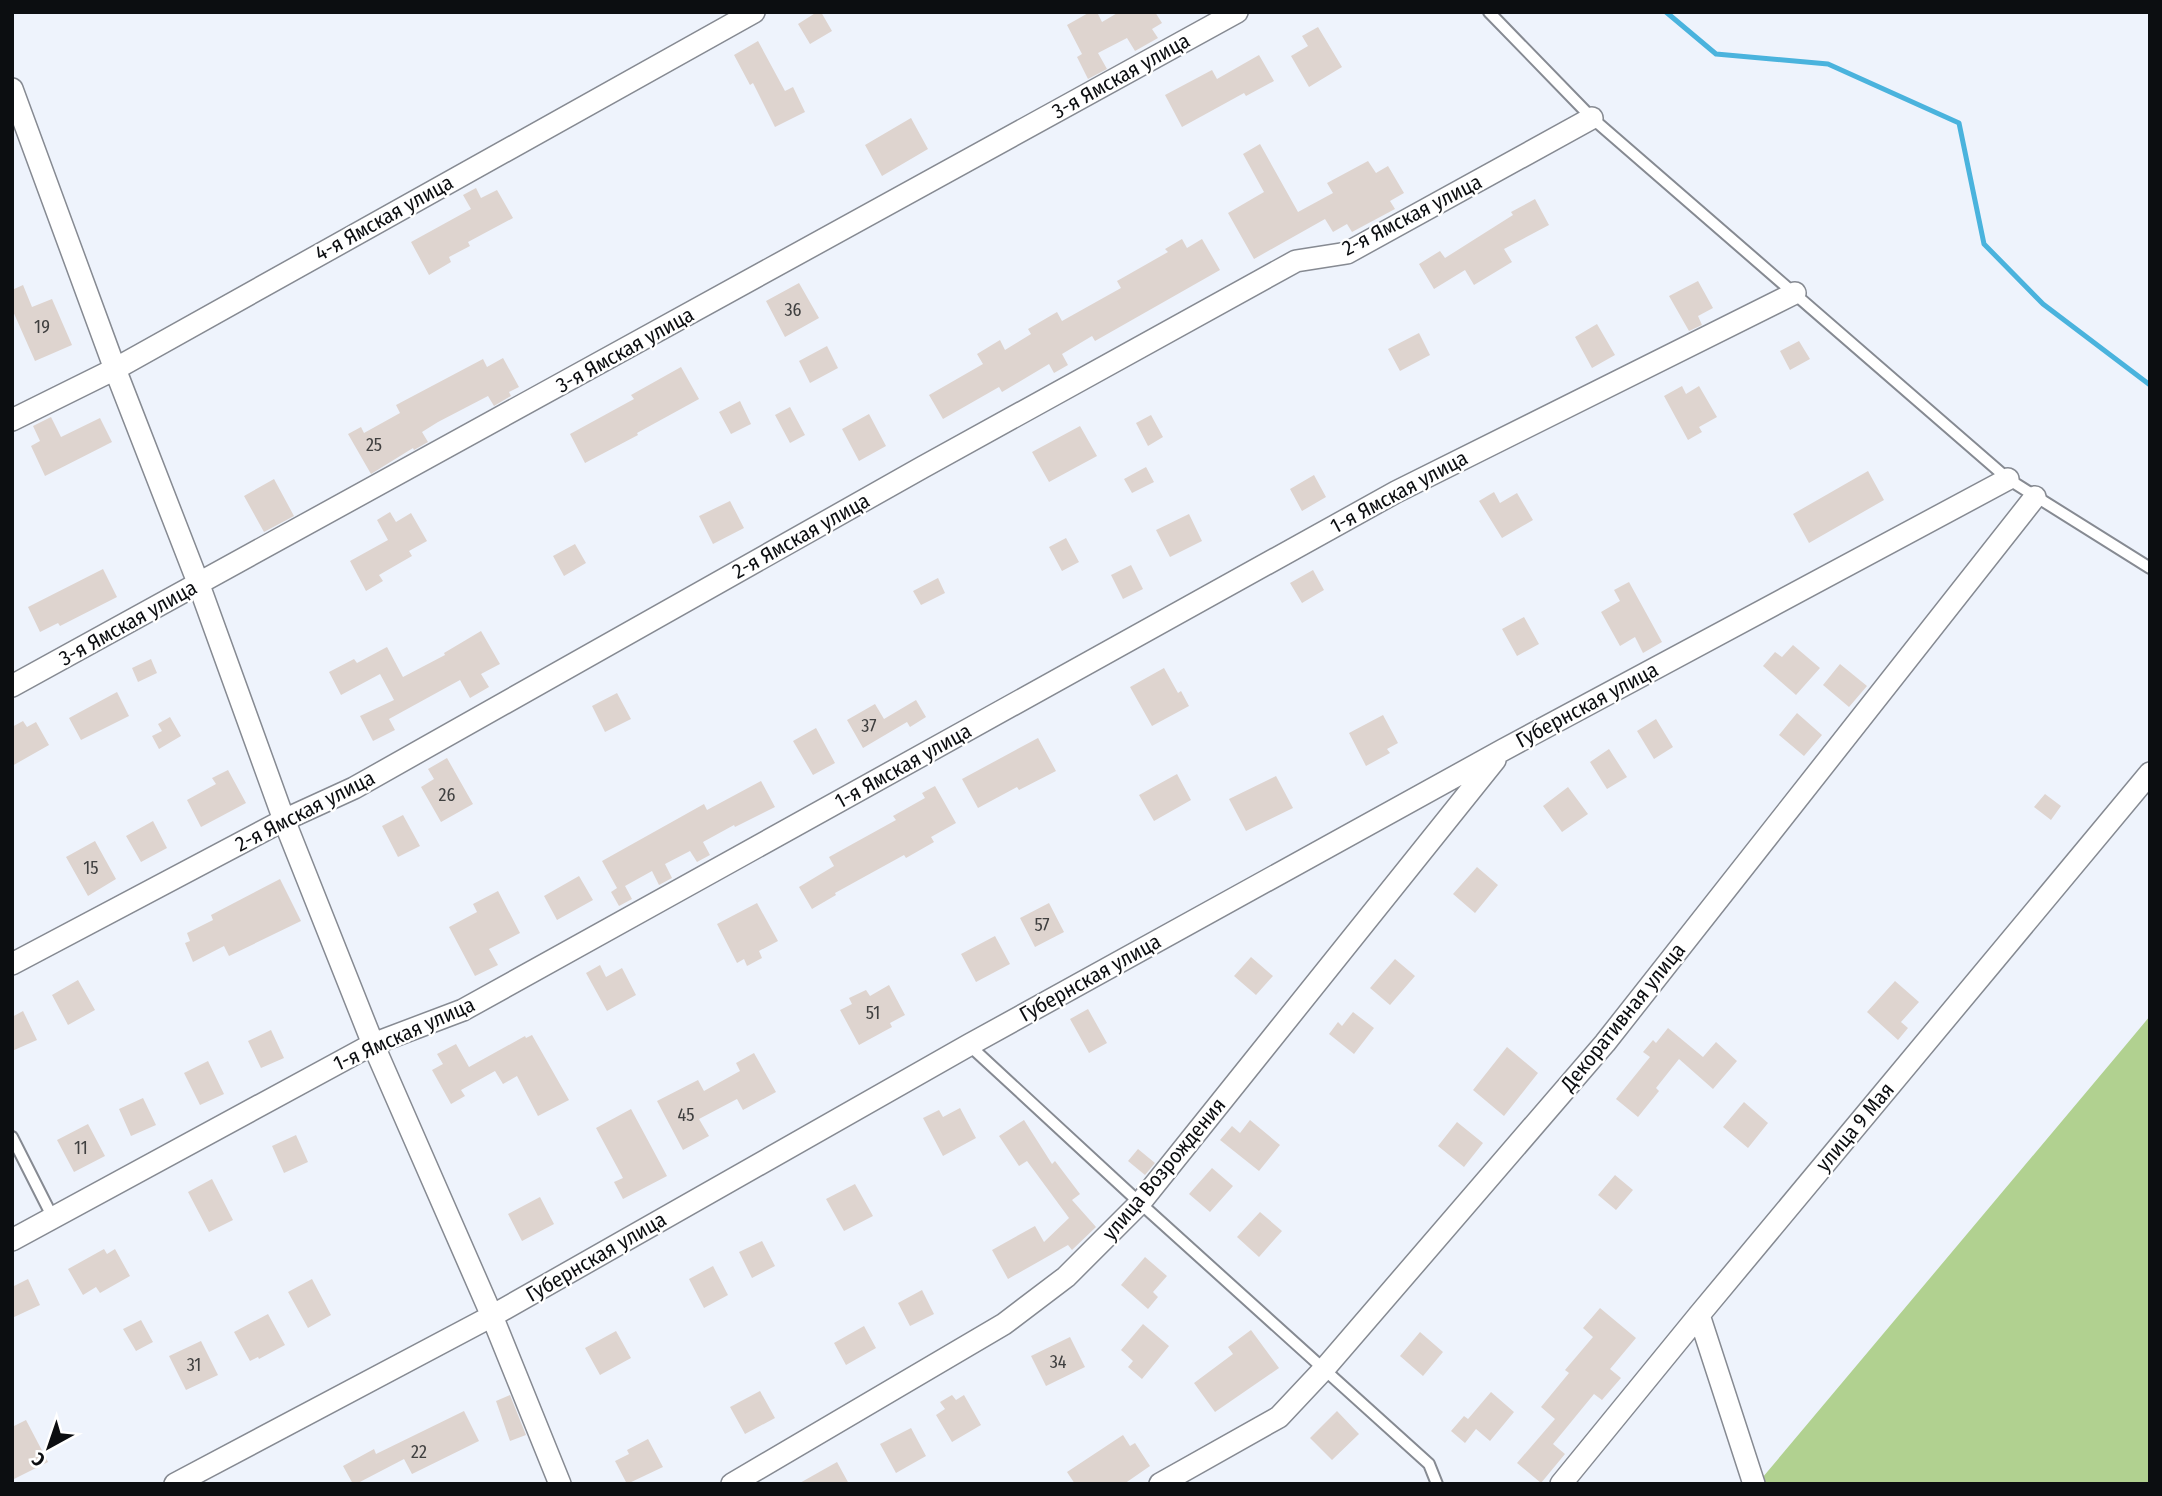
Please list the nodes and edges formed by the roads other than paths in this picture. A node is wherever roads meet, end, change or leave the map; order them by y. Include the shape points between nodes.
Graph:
1 (754, 12) edge
2 (1237, 12) edge
3 (1489, 12) edge
4 (12, 89) edge
5 (1592, 118) junction
6 (19, 131) edge
7 (1795, 293) junction
8 (115, 369) junction
9 (12, 420) edge
10 (2008, 479) junction
11 (2035, 497) junction
12 (2150, 568) edge
13 (199, 585) junction
14 (12, 686) edge
15 (1503, 750) junction
16 (2150, 773) edge
17 (284, 820) junction
18 (12, 964) edge
19 (373, 1044) junction
20 (969, 1045) junction
21 (12, 1137) edge
22 (1140, 1203) junction
23 (53, 1218) junction
24 (12, 1240) edge
25 (1699, 1315) junction
26 (492, 1317) junction
27 (1325, 1368) junction
28 (175, 1484) edge
29 (560, 1484) edge
30 (732, 1484) edge
31 (1160, 1484) edge
32 (1437, 1484) edge
33 (1561, 1484) edge
34 (1754, 1484) edge

1 - 8 street, 4-я Ямская улица
2 - 13 street, 3-я Ямская улица
3 - 5 lane
4 - 6 street
5 - 7 lane
5 - 17 street, 2-я Ямская улица via 1347,253 1296,261 366,781
6 - 8 street
7 - 10 lane
7 - 19 street, 1-я Ямская улица via 1396,492 463,1010
8 - 9 street, 4-я Ямская улица
8 - 13 street
10 - 11 lane
10 - 15 street, Губернская улица
11 - 12 lane
11 - 27 street, Декоративная улица via 1605,1043
13 - 14 street, 3-я Ямская улица
13 - 17 street
15 - 20 street, Губернская улица
15 - 22 street, улица Возрождения
16 - 25 street, улица 9 Мая
17 - 18 street, 2-я Ямская улица
17 - 19 street
19 - 23 street, 1-я Ямская улица
19 - 26 street
20 - 22 lane
20 - 26 street, Губернская улица
21 - 23 lane
22 - 27 lane
22 - 30 street, улица Возрождения via 1066,1277 1004,1324
23 - 24 street, 1-я Ямская улица
25 - 33 street, улица 9 Мая
25 - 34 street
26 - 28 street, Губернская улица
26 - 29 street
27 - 31 street, Декоративная улица via 1279,1417
27 - 32 lane via 1429,1464

